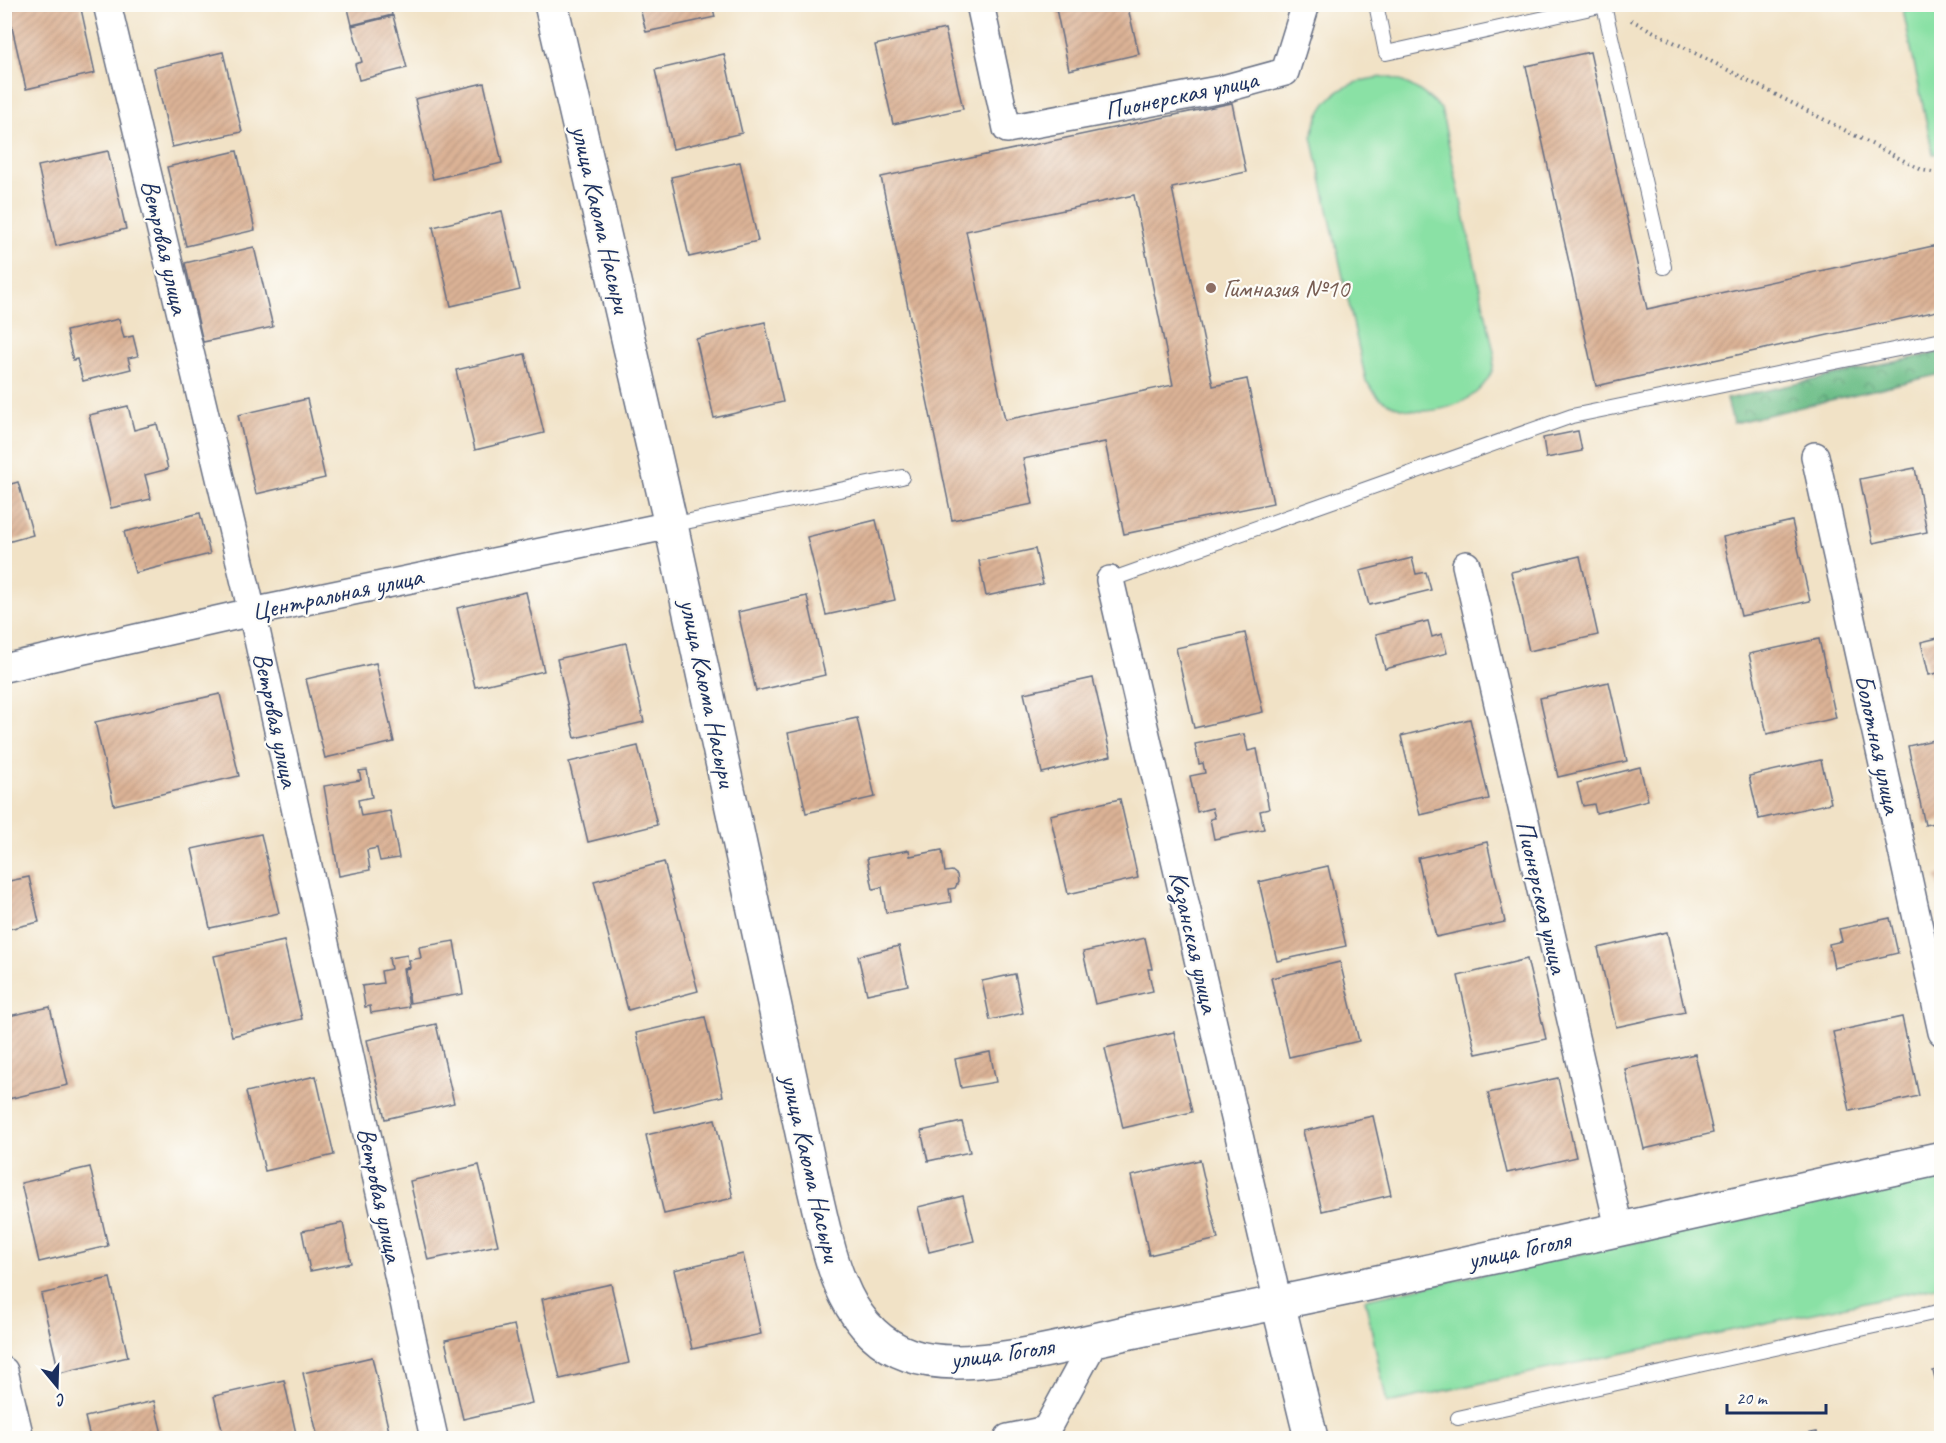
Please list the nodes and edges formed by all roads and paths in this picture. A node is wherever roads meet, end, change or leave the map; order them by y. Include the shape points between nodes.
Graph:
1 (107, 4) edge
2 (551, 4) edge
3 (980, 4) edge
4 (1306, 4) edge
5 (1376, 4) edge
6 (1606, 5) edge
7 (1941, 174) edge
8 (1664, 267) dead end
9 (1941, 340) edge
10 (1815, 456) dead end
11 (902, 477) dead end
12 (671, 525) junction
13 (1466, 565) dead end
14 (1110, 580) joint
15 (252, 612) junction
16 (4, 668) edge
17 (1941, 1032) edge
18 (1941, 1158) edge
19 (1619, 1228) junction
20 (1278, 1303) junction
21 (1941, 1311) edge
22 (1096, 1338) junction
23 (907, 1355) joint
24 (4, 1371) edge
25 (1458, 1418) dead end
26 (20, 1438) edge
27 (434, 1438) edge
28 (1008, 1438) edge
29 (1311, 1438) edge

1 - 15 street, Ветровая улица
2 - 12 main road, улица Каюма Насыри
3 - 4 street, Пионерская улица via 1007,129 1223,89 1285,72
5 - 6 lane via 1386,52
6 - 7 path via 1922,170
6 - 8 lane
9 - 14 lane via 1572,416
10 - 17 street, Болотная улица
11 - 12 lane
12 - 15 street, Центральная улица
12 - 23 main road, улица Каюма Насыри via 837,1279 870,1332
13 - 19 street, Пионерская улица
14 - 20 street, Казанская улица
15 - 16 street, Центральная улица
15 - 27 street, Ветровая улица
18 - 19 main road, улица Гоголя
19 - 20 main road, улица Гоголя
20 - 22 main road, улица Гоголя
20 - 29 main road
21 - 25 lane
22 - 23 main road, улица Гоголя via 992,1359 948,1363
22 - 28 street, улица Гоголя via 1046,1430
24 - 26 street

